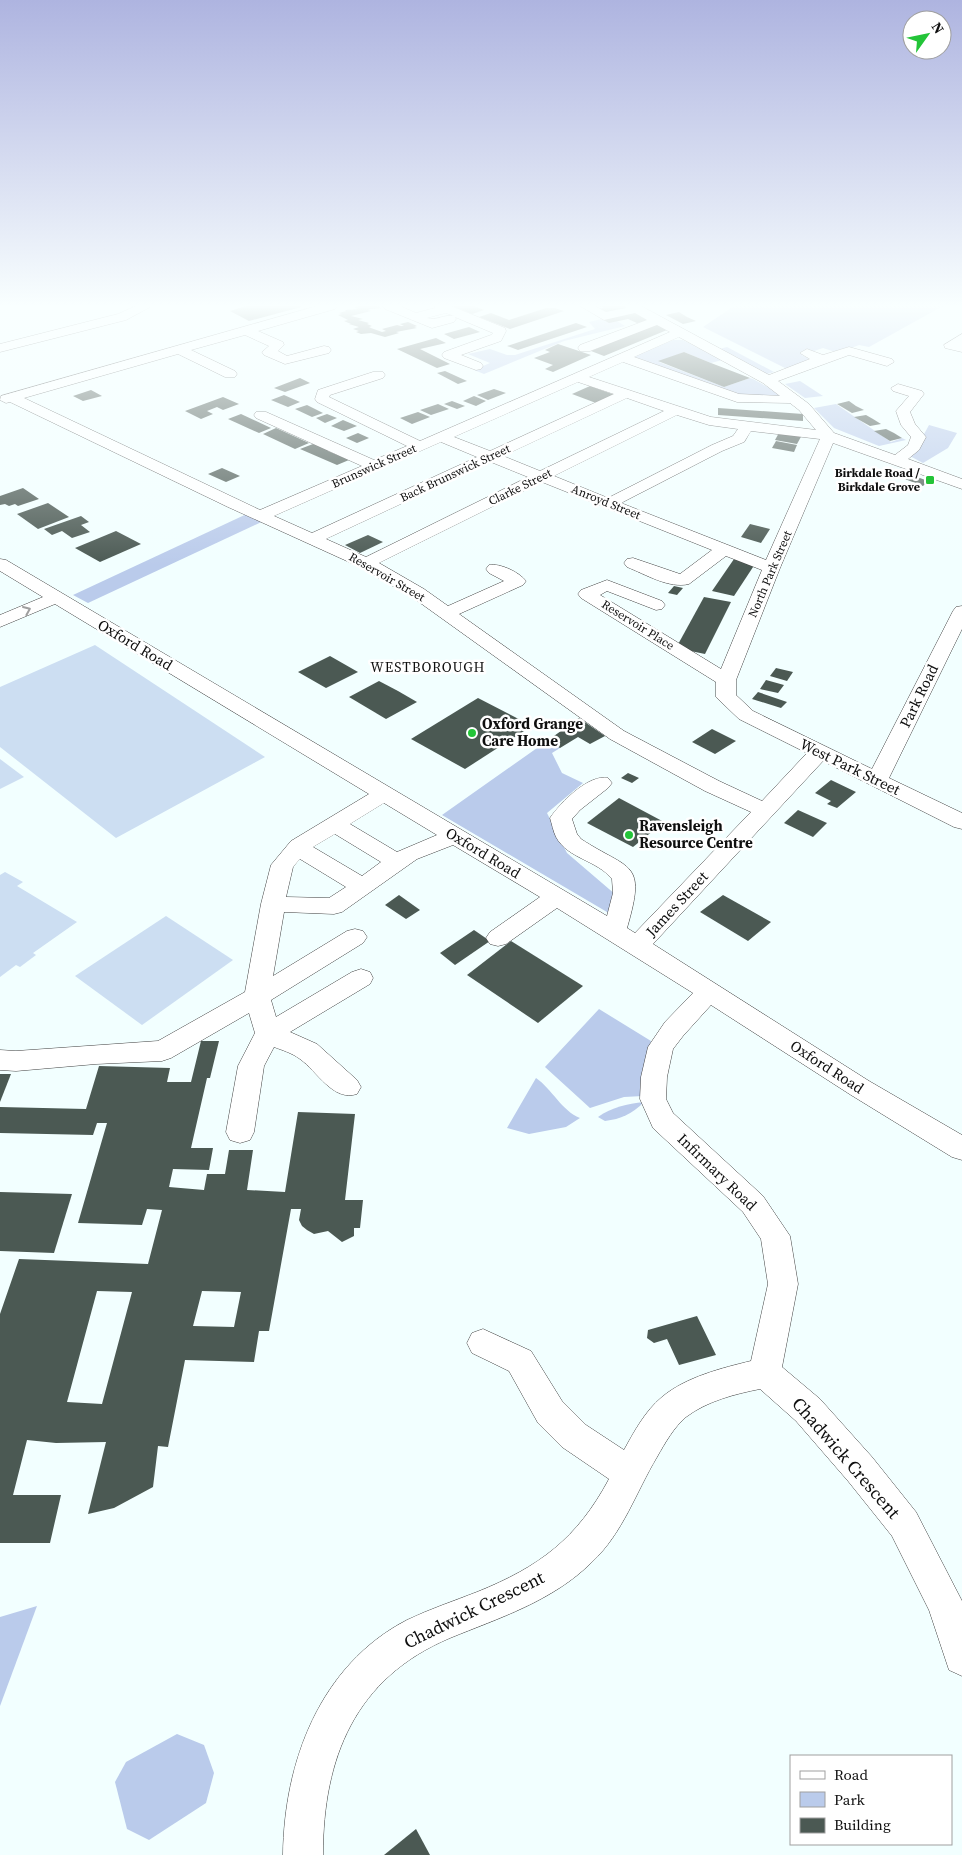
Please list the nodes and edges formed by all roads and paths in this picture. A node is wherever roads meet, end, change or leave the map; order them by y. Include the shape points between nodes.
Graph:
1 (29, 393) edge
2 (326, 393) edge
3 (541, 393) edge
4 (622, 393) edge
5 (722, 393) edge
6 (786, 393) edge
7 (912, 393) edge
8 (626, 394) junction
9 (794, 398) junction
10 (6, 399) edge
11 (674, 411) junction
12 (260, 415) dead end
13 (747, 425) junction
14 (829, 436) junction
15 (441, 437) junction
16 (419, 446) junction
17 (491, 456) junction
18 (897, 460) junction
19 (374, 466) junction
20 (541, 476) junction
21 (962, 484) edge
22 (609, 503) junction
23 (260, 516) junction
24 (312, 538) junction
25 (724, 549) junction
26 (366, 563) junction
27 (633, 563) dead end
28 (0, 564) edge
29 (771, 568) junction
30 (495, 569) dead end
31 (674, 594) dead end
32 (55, 598) junction
33 (656, 605) dead end
34 (962, 611) edge
35 (445, 614) junction
36 (0, 622) edge
37 (649, 632) junction
38 (726, 680) junction
39 (820, 752) junction
40 (877, 780) junction
41 (602, 782) dead end
42 (384, 793) junction
43 (765, 810) junction
44 (962, 822) edge
45 (335, 824) junction
46 (455, 836) junction
47 (298, 848) junction
48 (397, 862) junction
49 (362, 886) junction
50 (556, 896) junction
51 (273, 904) junction
52 (614, 932) junction
53 (355, 938) dead end
54 (498, 938) dead end
55 (637, 946) junction
56 (361, 978) dead end
57 (710, 991) junction
58 (257, 997) junction
59 (268, 1033) junction
60 (0, 1060) edge
61 (348, 1087) dead end
62 (240, 1132) dead end
63 (962, 1148) edge
64 (483, 1343) dead end
65 (765, 1373) junction
66 (630, 1474) junction
67 (962, 1657) edge
68 (303, 1855) edge

1 - 10 street
2 - 16 street via 322,399
3 - 15 street, Brunswick Street
4 - 8 street
5 - 9 street via 736,398
6 - 9 street
7 - 18 street via 917,394 903,412 908,425 919,437 914,447
8 - 11 street
8 - 17 street, Back Brunswick Street
9 - 14 street
10 - 23 street, Reservoir Street
11 - 13 street via 709,421
11 - 20 street, Clarke Street
12 - 19 street
13 - 14 street
13 - 22 street via 739,439
14 - 18 street
14 - 29 street, North Park Street
15 - 16 street, Brunswick Street
15 - 17 street, Anroyd Street
16 - 19 street, Brunswick Street
17 - 20 street, Anroyd Street
17 - 24 street, Back Brunswick Street
18 - 21 street
19 - 23 street, Brunswick Street
20 - 22 street, Anroyd Street
20 - 26 street, Clarke Street
22 - 25 street, Anroyd Street
23 - 24 street, Reservoir Street
24 - 26 street, Reservoir Street
25 - 27 street via 683,580 669,578
25 - 29 street, Anroyd Street
26 - 35 street, Reservoir Street via 418,593
28 - 32 street, Oxford Road
29 - 38 street, North Park Street
30 - 35 street via 516,581
31 - 37 street
36 -> 32 street
32 - 42 street, Oxford Road
33 - 37 street, Reservoir Place via 607,585 587,594
34 - 40 street, Park Road
35 - 43 street, Reservoir Street via 617,735 712,786
37 - 38 street, Reservoir Place
38 - 39 street, West Park Street via 726,697 739,710
39 - 40 street, West Park Street
39 - 43 street, James Street
40 - 44 street, West Park Street
41 - 52 street via 572,805 561,818 566,837 582,851 617,868 625,882
42 - 45 street
42 - 46 street, Oxford Road
43 - 55 street, James Street
45 - 47 street
45 - 48 street
46 - 48 street
46 - 50 street, Oxford Road
47 - 49 street
47 - 51 street via 282,865
48 - 49 street
49 - 51 street via 334,906
50 - 52 street, Oxford Road
50 - 54 street
51 - 58 street
52 - 55 street, Oxford Road
53 - 58 street
55 - 57 street, Oxford Road
56 - 59 street
57 - 63 street, Oxford Road via 860,1088
57 - 65 street, Infirmary Road via 661,1047 653,1099 663,1120 753,1204 775,1236 783,1284
58 - 59 street
58 - 60 street via 162,1051
59 - 61 street via 308,1051
59 - 62 street via 251,1066
64 - 66 street via 520,1360 550,1412 574,1436
65 - 66 street, Chadwick Crescent via 714,1387 689,1398 666,1414
65 - 67 street, Chadwick Crescent via 808,1410 904,1524 945,1604
66 - 68 street, Chadwick Crescent via 615,1505 589,1541 562,1565 529,1587 431,1628 406,1642 385,1655 358,1682 323,1742 310,1780 303,1828

